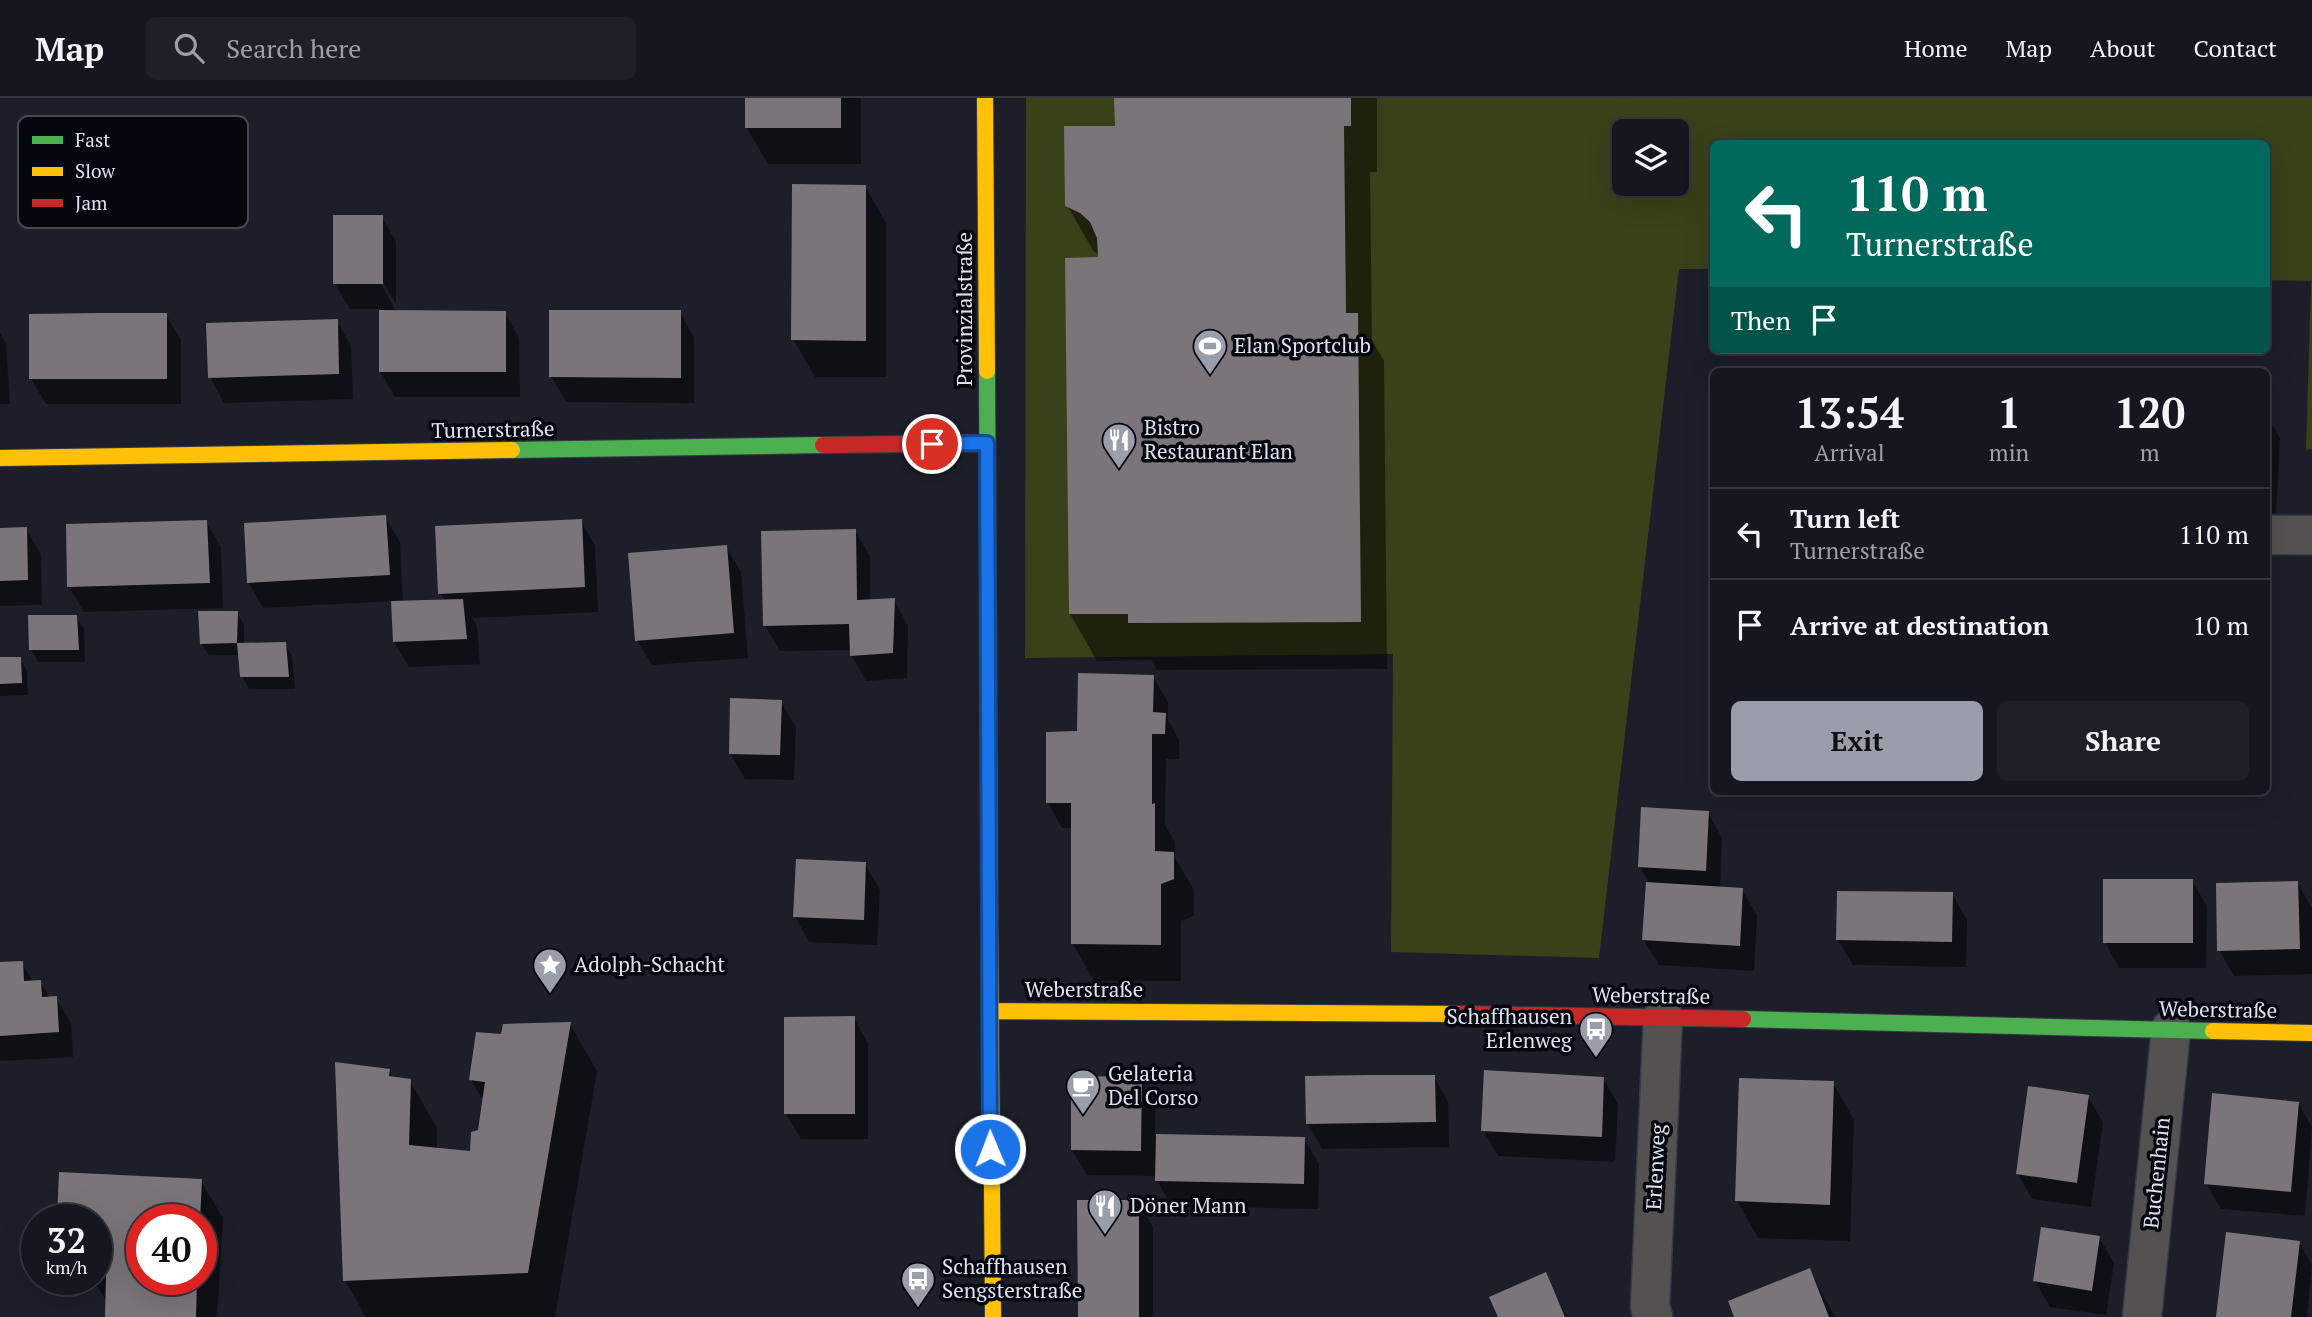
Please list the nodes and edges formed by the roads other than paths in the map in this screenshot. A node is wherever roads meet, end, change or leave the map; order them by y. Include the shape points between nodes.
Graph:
1 (985, 98) edge
2 (987, 443) junction
3 (0, 458) edge
4 (2270, 535) edge
5 (2312, 536) edge
6 (989, 1011) junction
7 (1663, 1017) junction
8 (2171, 1030) junction
9 (2312, 1033) edge
10 (993, 1317) edge
11 (1653, 1317) edge
12 (2142, 1317) edge

1 - 2 street, Provinzialstraße
2 - 3 street, Turnerstraße
2 - 6 street, Provinzialstraße
4 - 5 street
6 - 7 street, Weberstraße
6 - 10 street, Provinzialstraße
7 - 8 street, Weberstraße
7 - 11 street, Erlenweg
8 - 9 street, Weberstraße
8 - 12 street, Buchenhain

